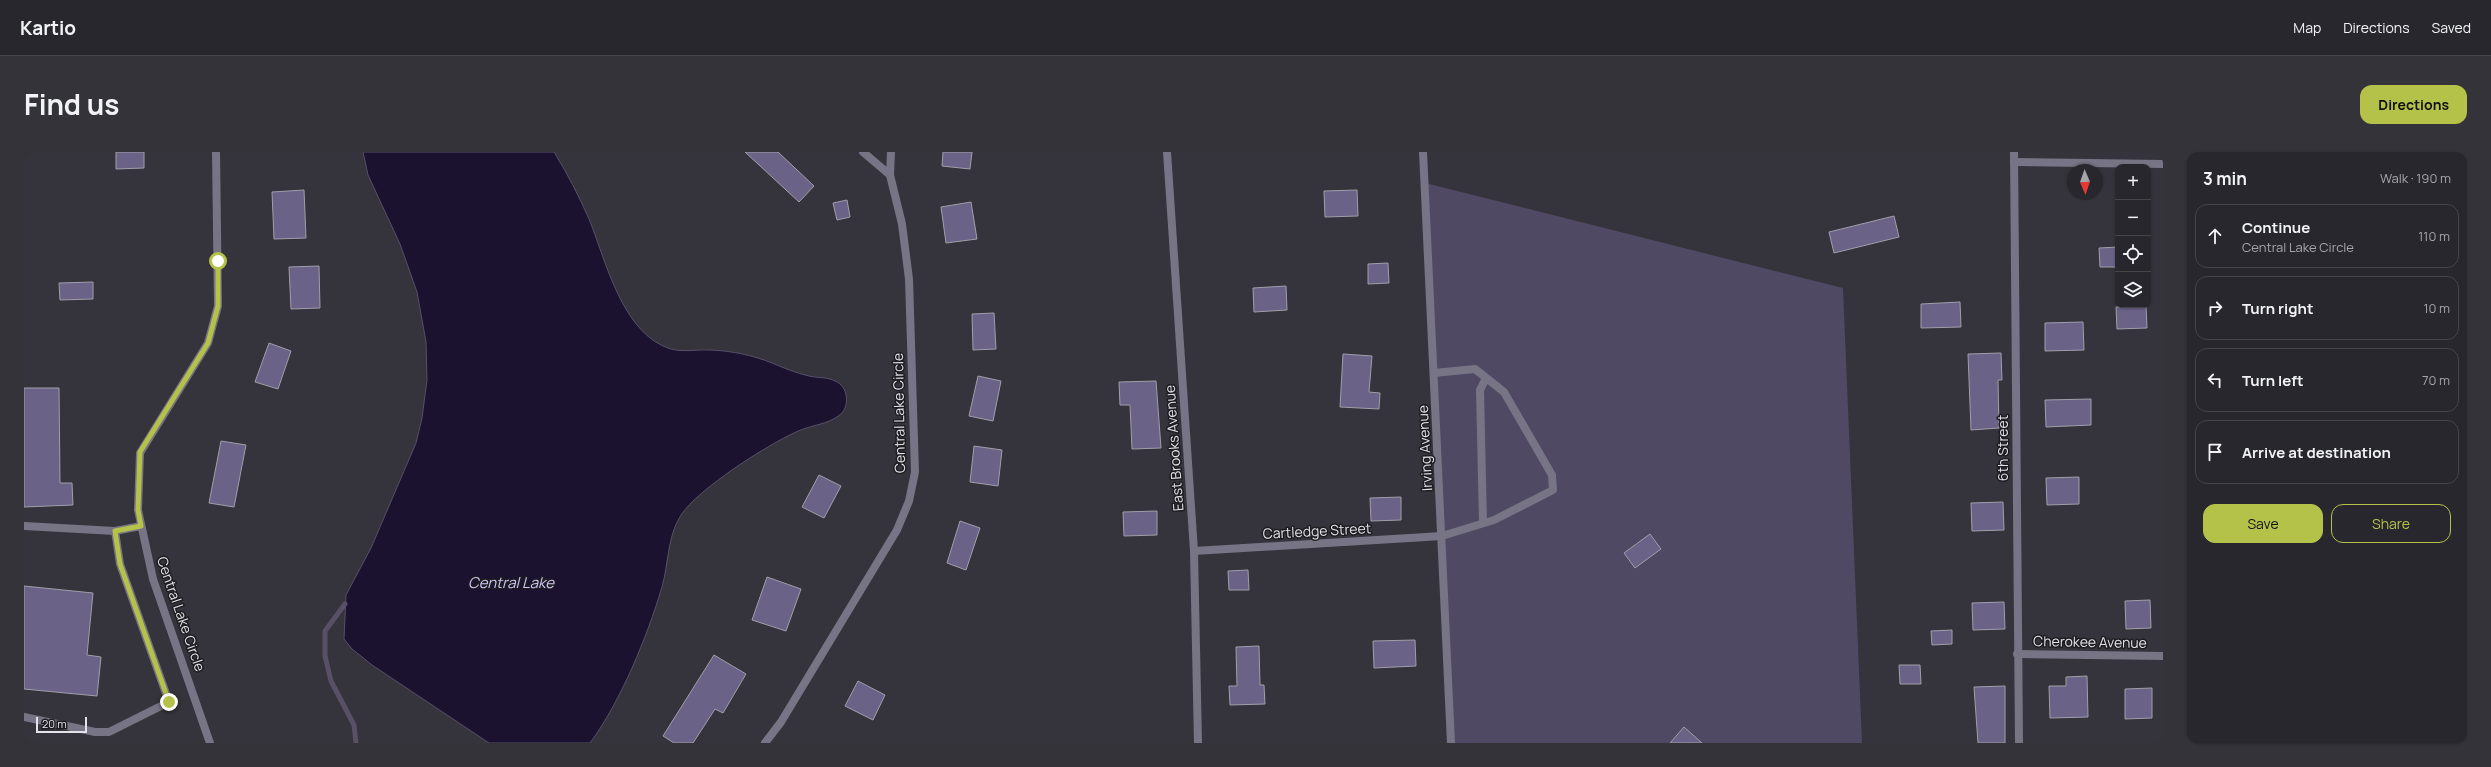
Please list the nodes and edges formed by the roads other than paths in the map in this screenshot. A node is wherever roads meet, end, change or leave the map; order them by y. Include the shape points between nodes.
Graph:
1 (216, 152) edge
2 (863, 152) edge
3 (891, 152) edge
4 (1167, 152) edge
5 (1423, 152) edge
6 (2014, 152) edge
7 (2014, 162) junction
8 (2163, 164) edge
9 (890, 175) junction
10 (1434, 373) junction
11 (1486, 378) junction
12 (1483, 523) junction
13 (24, 526) edge
14 (141, 526) junction
15 (115, 531) junction
16 (1442, 536) junction
17 (1194, 551) junction
18 (2017, 654) junction
19 (2163, 656) edge
20 (24, 717) edge
21 (210, 743) edge
22 (765, 743) edge
23 (1198, 743) edge
24 (1451, 743) edge
25 (2019, 743) edge

1 - 14 street, Central Lake Circle via 218,306 208,343 140,452 138,510
2 - 9 street
3 - 9 street, Central Lake Circle
4 - 17 street, East Brooks Avenue
5 - 10 street, Irving Avenue
6 - 7 street, 6th Street
7 - 8 street
7 - 18 street, 6th Street
9 - 22 street, Central Lake Circle via 902,224 909,279 915,472 909,501 897,530 781,722
10 - 11 street via 1475,369
10 - 16 street, Irving Avenue
11 - 12 street via 1480,390
11 - 12 street, Cartledge Street via 1504,392 1552,475 1554,490
12 - 16 street, Cartledge Street
13 - 15 street
14 - 15 street
14 - 21 street, Central Lake Circle via 153,579
15 - 20 street via 120,564 169,702 109,732 95,732
16 - 17 street, Cartledge Street
16 - 24 street, Irving Avenue
17 - 23 street, East Brooks Avenue
18 - 19 street, Cherokee Avenue
18 - 25 street, 6th Street

